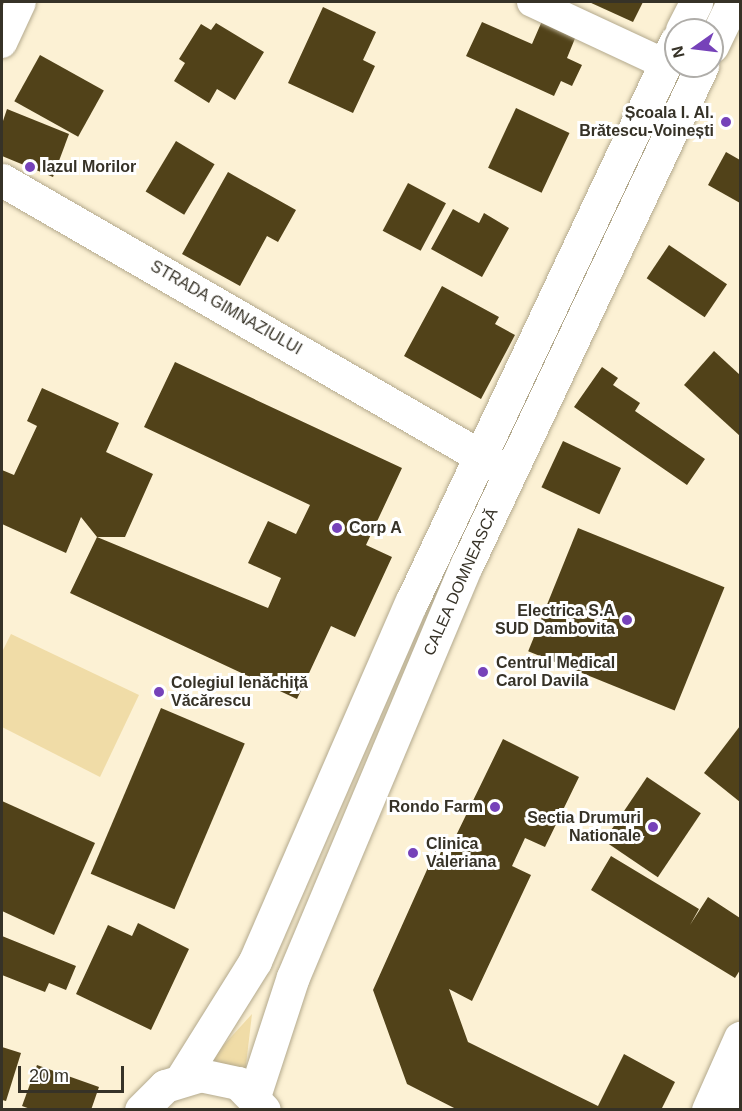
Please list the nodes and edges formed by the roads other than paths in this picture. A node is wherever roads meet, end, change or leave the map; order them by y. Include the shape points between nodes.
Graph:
1 (21, 2) edge
2 (532, 2) edge
3 (696, 2) edge
4 (733, 2) edge
5 (688, 18) edge
6 (724, 21) edge
7 (2, 43) edge
8 (664, 51) edge
9 (664, 66) edge
10 (697, 78) edge
11 (2, 180) edge
12 (480, 457) junction
13 (511, 472) junction
14 (741, 1038) edge
15 (182, 1078) junction
16 (722, 1102) edge
17 (259, 1103) edge
18 (141, 1110) edge

1 - 7 street
2 - 8 street
3 - 5 main road
4 - 6 main road
9 - 12 main road
10 - 13 main road, CALEA DOMNEASCĂ
11 - 12 main road, STRADA GIMNAZIULUI
12 - 13 main road, STRADA GIMNAZIULUI
12 - 15 main road via 435,550 255,961
13 - 17 main road, CALEA DOMNEASCĂ via 467,564 293,977
14 - 16 main road
15 - 17 main road via 218,1077 238,1083
15 - 18 main road via 165,1086

